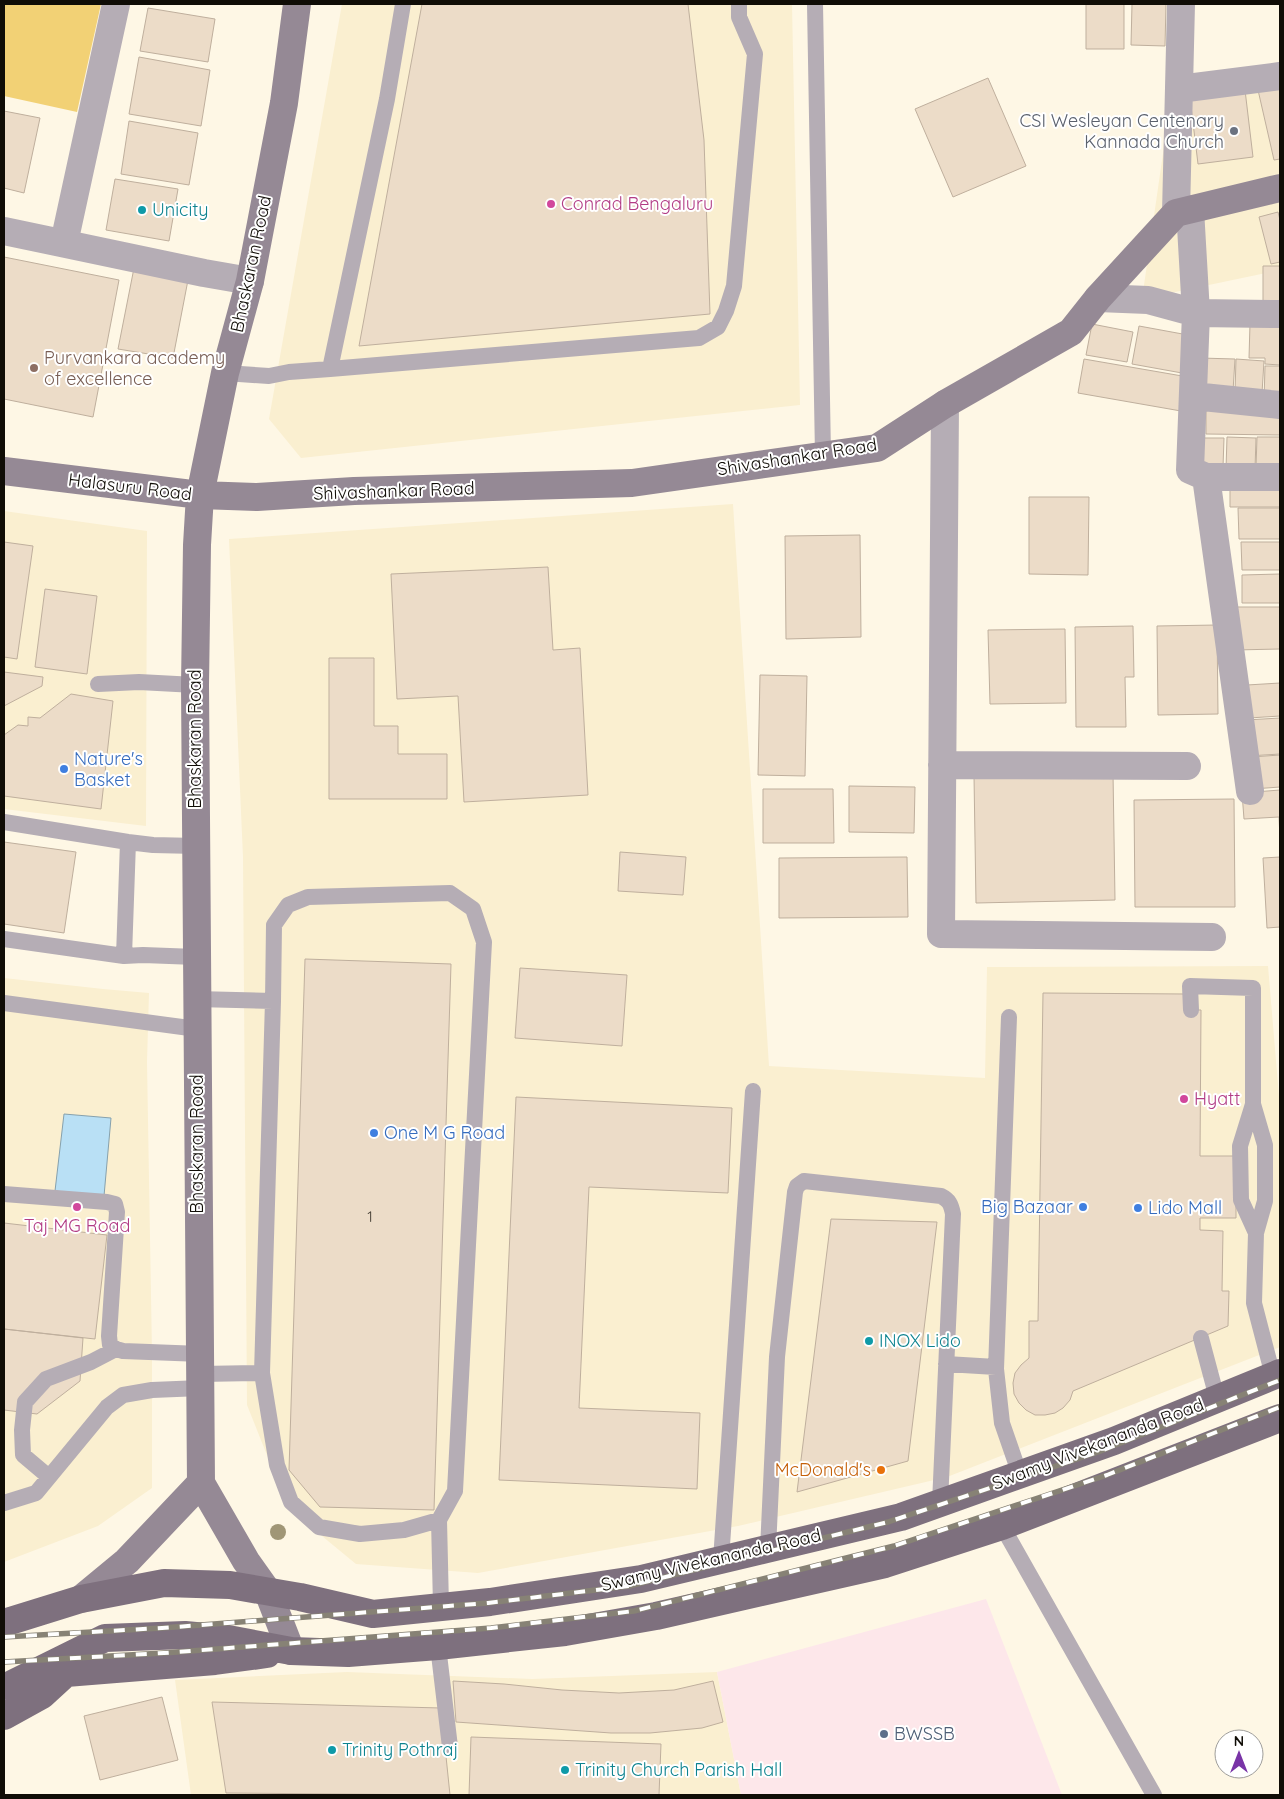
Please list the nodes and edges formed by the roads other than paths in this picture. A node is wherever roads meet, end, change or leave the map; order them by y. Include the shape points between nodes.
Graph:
1 (116, 4) edge
2 (297, 4) edge
3 (403, 4) edge
4 (739, 4) edge
5 (815, 4) edge
6 (1181, 4) edge
7 (1280, 76) edge
8 (1179, 89) junction
9 (1280, 188) edge
10 (1183, 211) junction
11 (4, 231) edge
12 (64, 243) junction
13 (250, 281) junction
14 (1098, 298) junction
15 (1196, 313) junction
16 (1280, 314) edge
17 (330, 369) junction
18 (225, 373) junction
19 (1193, 396) junction
20 (945, 404) junction
21 (1280, 405) edge
22 (822, 456) junction
23 (4, 471) edge
24 (1280, 476) edge
25 (1206, 477) junction
26 (200, 495) junction
27 (258, 497) joint
28 (98, 684) dead end
29 (194, 685) junction
30 (942, 765) junction
31 (1187, 766) dead end
32 (1250, 791) dead end
33 (4, 822) edge
34 (128, 842) junction
35 (196, 846) junction
36 (1212, 937) dead end
37 (4, 939) edge
38 (124, 956) junction
39 (196, 957) junction
40 (196, 999) junction
41 (273, 1002) junction
42 (4, 1003) edge
43 (1191, 1010) dead end
44 (1009, 1017) dead end
45 (197, 1029) junction
46 (753, 1091) dead end
47 (1253, 1104) junction
48 (4, 1194) edge
49 (1256, 1233) junction
50 (1201, 1338) dead end
51 (116, 1349) junction
52 (946, 1364) junction
53 (996, 1367) junction
54 (201, 1372) junction
55 (262, 1373) junction
56 (1276, 1375) edge
57 (1217, 1398) junction
58 (1280, 1418) edge
59 (1020, 1475) junction
60 (49, 1477) junction
61 (201, 1483) junction
62 (4, 1503) edge
63 (940, 1503) junction
64 (439, 1520) junction
65 (1002, 1526) junction
66 (768, 1549) junction
67 (721, 1560) junction
68 (268, 1592) junction
69 (81, 1599) junction
70 (441, 1606) junction
71 (4, 1623) edge
72 (438, 1646) junction
73 (291, 1651) junction
74 (66, 1673) junction
75 (6, 1687) edge
76 (4, 1716) edge
77 (450, 1747) dead end
78 (1154, 1795) edge

1 - 12 street
2 - 13 main road, Bhaskaran Road via 284,103
3 - 17 lane via 387,99
4 - 17 lane via 739,17 755,54 734,286 718,327 699,338
5 - 22 lane
6 - 8 street
7 - 8 street
8 - 10 street
9 - 10 main road
10 - 14 main road, Shivashankar Road
10 - 15 street
11 - 12 street
12 - 13 street
13 - 18 main road, Bhaskaran Road
14 - 15 street via 1148,300
14 - 20 main road, Shivashankar Road via 1070,332
15 - 16 street
15 - 19 street
17 - 18 lane via 269,376
18 - 26 main road, Bhaskaran Road
19 - 21 street
19 - 25 street via 1190,470
20 - 22 main road, Shivashankar Road via 877,448
20 - 30 street
22 - 27 main road, Shivashankar Road via 632,483
23 - 26 main road, Halasuru Road
24 - 25 street
25 - 32 street
26 - 27 main road, Halasuru Road
26 - 29 main road, Bhaskaran Road
28 - 29 lane
29 - 35 main road, Bhaskaran Road
30 - 31 street
30 - 36 street via 941,934
33 - 34 lane
34 - 35 lane
34 - 38 lane
35 - 39 main road, Bhaskaran Road
37 - 38 lane
38 - 39 lane
39 - 40 main road, Bhaskaran Road
40 - 41 lane
40 - 45 main road, Bhaskaran Road
41 - 55 lane
41 - 64 lane via 274,925 288,906 308,896 450,893 473,909 484,942 455,1491
42 - 45 lane
43 - 47 lane via 1190,986 1253,988
44 - 53 lane
45 - 54 main road, Bhaskaran Road
46 - 67 lane
47 - 49 lane via 1265,1145 1266,1201
47 - 49 lane via 1240,1146 1241,1200
48 - 51 lane via 115,1204 108,1336 110,1345
49 - 56 lane via 1254,1304
50 - 57 lane
51 - 54 lane via 160,1354
51 - 60 lane via 46,1379 25,1402 23,1455
52 - 53 lane
52 - 63 lane
52 - 66 lane via 953,1214 948,1200 941,1196 800,1183 795,1192 777,1357
53 - 59 lane via 1002,1423
54 - 55 lane
54 - 60 lane via 152,1390 123,1395 107,1407
54 - 61 main road, Bhaskaran Road
55 - 64 lane via 277,1465 291,1502 319,1527 360,1534 404,1530
56 - 57 main road, Swamy Vivekananda Road
57 - 59 main road, Swamy Vivekananda Road via 1114,1441
58 - 65 main road
59 - 63 main road, Swamy Vivekananda Road
60 - 62 lane via 36,1493
61 - 68 main road, Bhaskaran Road via 246,1561
61 - 69 main road via 127,1561
63 - 66 main road, Swamy Vivekananda Road via 901,1517
64 - 70 lane
65 - 72 main road via 885,1564 656,1616 565,1632
65 - 78 lane
66 - 67 main road, Swamy Vivekananda Road
67 - 70 main road, Swamy Vivekananda Road via 641,1579 490,1602
68 - 69 main road, Swamy Vivekananda Road via 230,1585 164,1583
68 - 70 main road, Swamy Vivekananda Road via 373,1614
68 - 73 main road, Bhaskaran Road
69 - 71 main road, Swamy Vivekananda Road
72 - 73 main road via 348,1653
72 - 77 lane
73 - 74 main road via 215,1661
73 - 75 main road via 185,1634 105,1638
74 - 75 main road
74 - 76 main road via 42,1695

